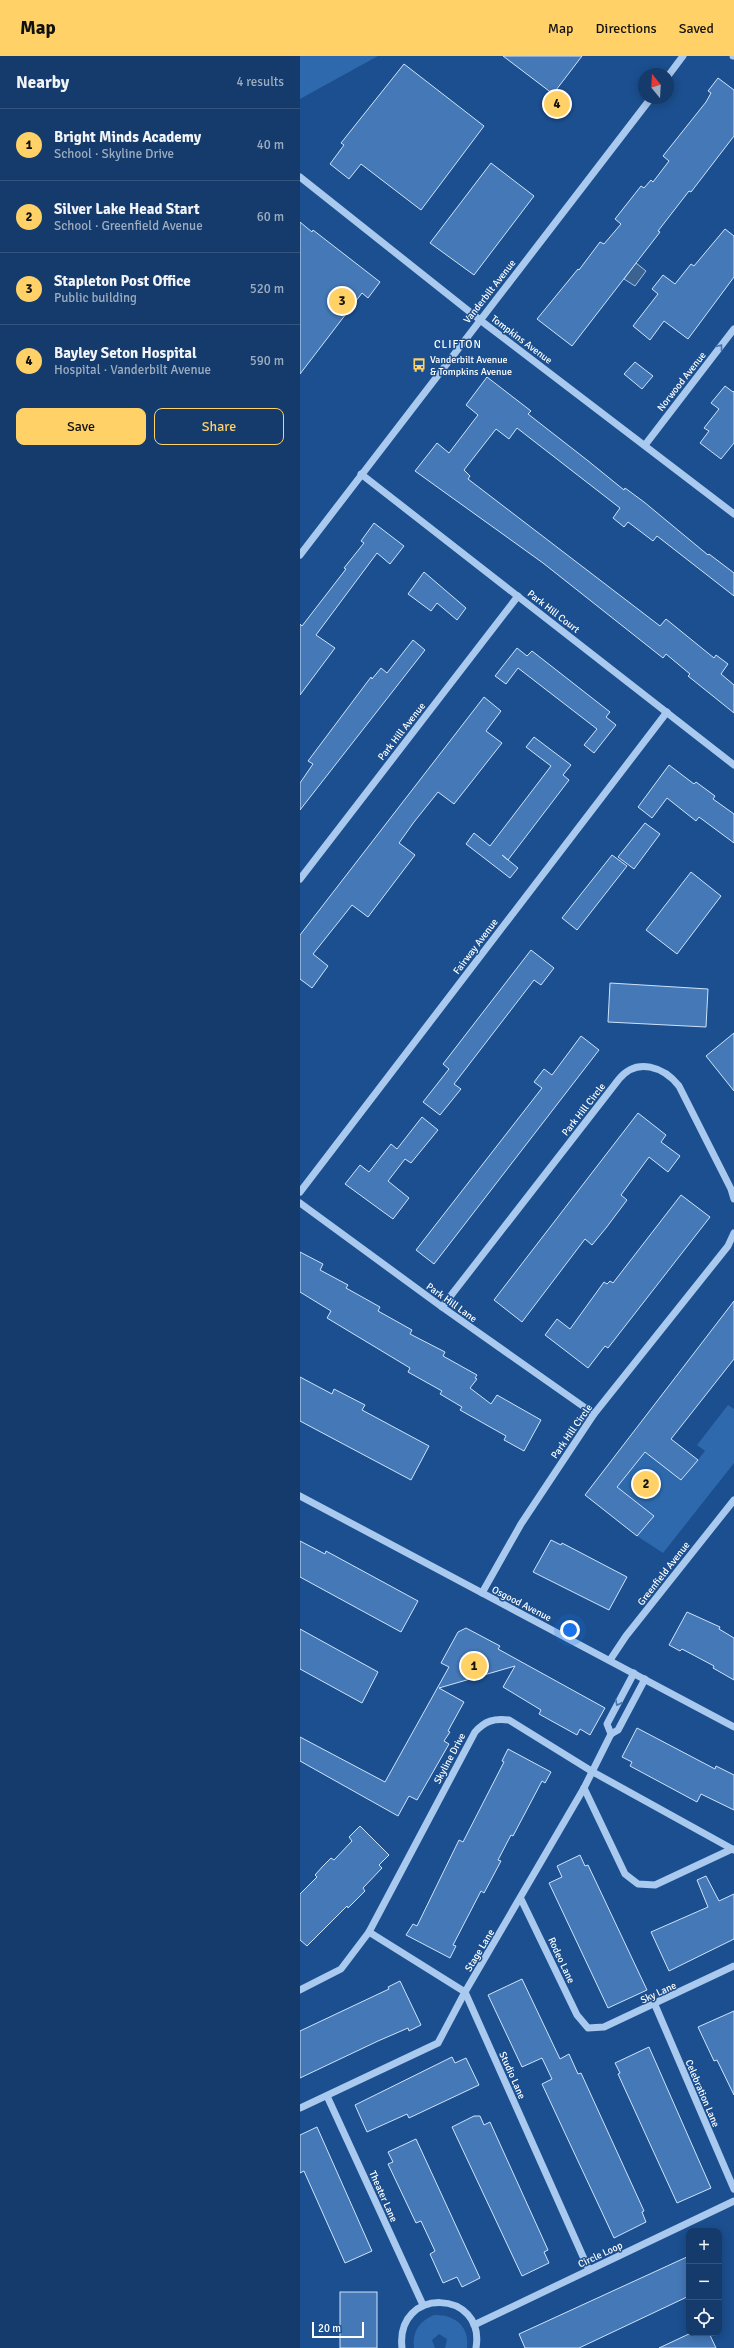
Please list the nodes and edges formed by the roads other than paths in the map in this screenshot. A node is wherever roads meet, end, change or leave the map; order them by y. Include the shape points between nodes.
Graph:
1 (683, 56) edge
2 (674, 68) edge
3 (646, 104) edge
4 (300, 177) edge
5 (480, 320) junction
6 (734, 329) edge
7 (645, 445) junction
8 (361, 474) junction
9 (734, 514) edge
10 (301, 551) edge
11 (518, 596) junction
12 (667, 712) junction
13 (734, 765) edge
14 (300, 879) edge
15 (300, 1192) edge
16 (734, 1199) edge
17 (300, 1203) edge
18 (734, 1233) edge
19 (442, 1307) junction
20 (594, 1414) junction
21 (300, 1496) edge
22 (733, 1503) edge
23 (482, 1594) junction
24 (610, 1660) junction
25 (634, 1673) junction
26 (645, 1680) junction
27 (734, 1727) edge
28 (611, 1734) junction
29 (593, 1772) junction
30 (584, 1788) junction
31 (733, 1850) edge
32 (521, 1899) junction
33 (369, 1932) junction
34 (734, 1966) edge
35 (300, 1990) edge
36 (465, 1992) junction
37 (655, 2005) junction
38 (588, 2028) joint
39 (327, 2096) junction
40 (300, 2108) edge
41 (734, 2189) edge
42 (734, 2201) edge
43 (589, 2270) junction
44 (423, 2305) junction
45 (474, 2325) junction
46 (402, 2348) edge
47 (476, 2348) edge

1 - 2 street
3 - 5 street, Vanderbilt Avenue
4 - 5 street, Tompkins Avenue
5 - 7 street, Tompkins Avenue
5 - 8 street, Vanderbilt Avenue
7 -> 6 street, Norwood Avenue
7 - 9 street, Tompkins Avenue
8 - 10 street, Vanderbilt Avenue
8 - 11 street, Park Hill Court
11 - 12 street, Park Hill Court
11 - 14 street, Park Hill Avenue
12 - 13 street, Park Hill Court
12 - 15 street, Fairway Avenue
16 - 19 street, Park Hill Circle via 679,1086 661,1069 650,1067 631,1071 618,1079
17 - 19 street, Park Hill Lane
18 - 20 street, Park Hill Circle via 728,1246
19 - 20 street, Park Hill Lane
20 - 23 street, Park Hill Circle via 521,1524
21 - 23 street, Osgood Avenue
22 - 24 street, Greenfield Avenue via 626,1636
23 - 24 street, Osgood Avenue
24 - 25 street, Osgood Avenue
25 - 26 street, Osgood Avenue
25 -> 28 street, Stage Lane via 607,1724
26 - 27 street, Osgood Avenue
26 - 28 street, Stage Lane via 618,1730
28 - 29 street, Stage Lane
29 - 30 street, Stage Lane
29 - 31 street, Skyline Drive
29 - 33 street, Skyline Drive via 509,1720 499,1718 481,1725
30 - 31 street, Skyline Drive via 625,1874 638,1884 655,1885
30 - 32 street, Stage Lane
32 - 36 street, Stage Lane
32 - 38 street, Rodeo Lane via 577,2015
33 - 35 street, Skyline Drive via 341,1969
33 - 36 street
34 - 37 street, Sky Lane
36 - 39 street, Stage Lane via 438,2043
36 - 43 street, Studio Lane
37 - 38 street, Sky Lane via 604,2027
37 - 41 street, Celebration Lane
39 - 40 street, Stage Lane
39 - 44 street, Theater Lane
42 - 43 street, Circle Loop
43 - 45 street, Circle Loop
44 - 45 street via 441,2301 452,2304 462,2309
44 - 46 street via 409,2316 403,2327
45 - 47 street

